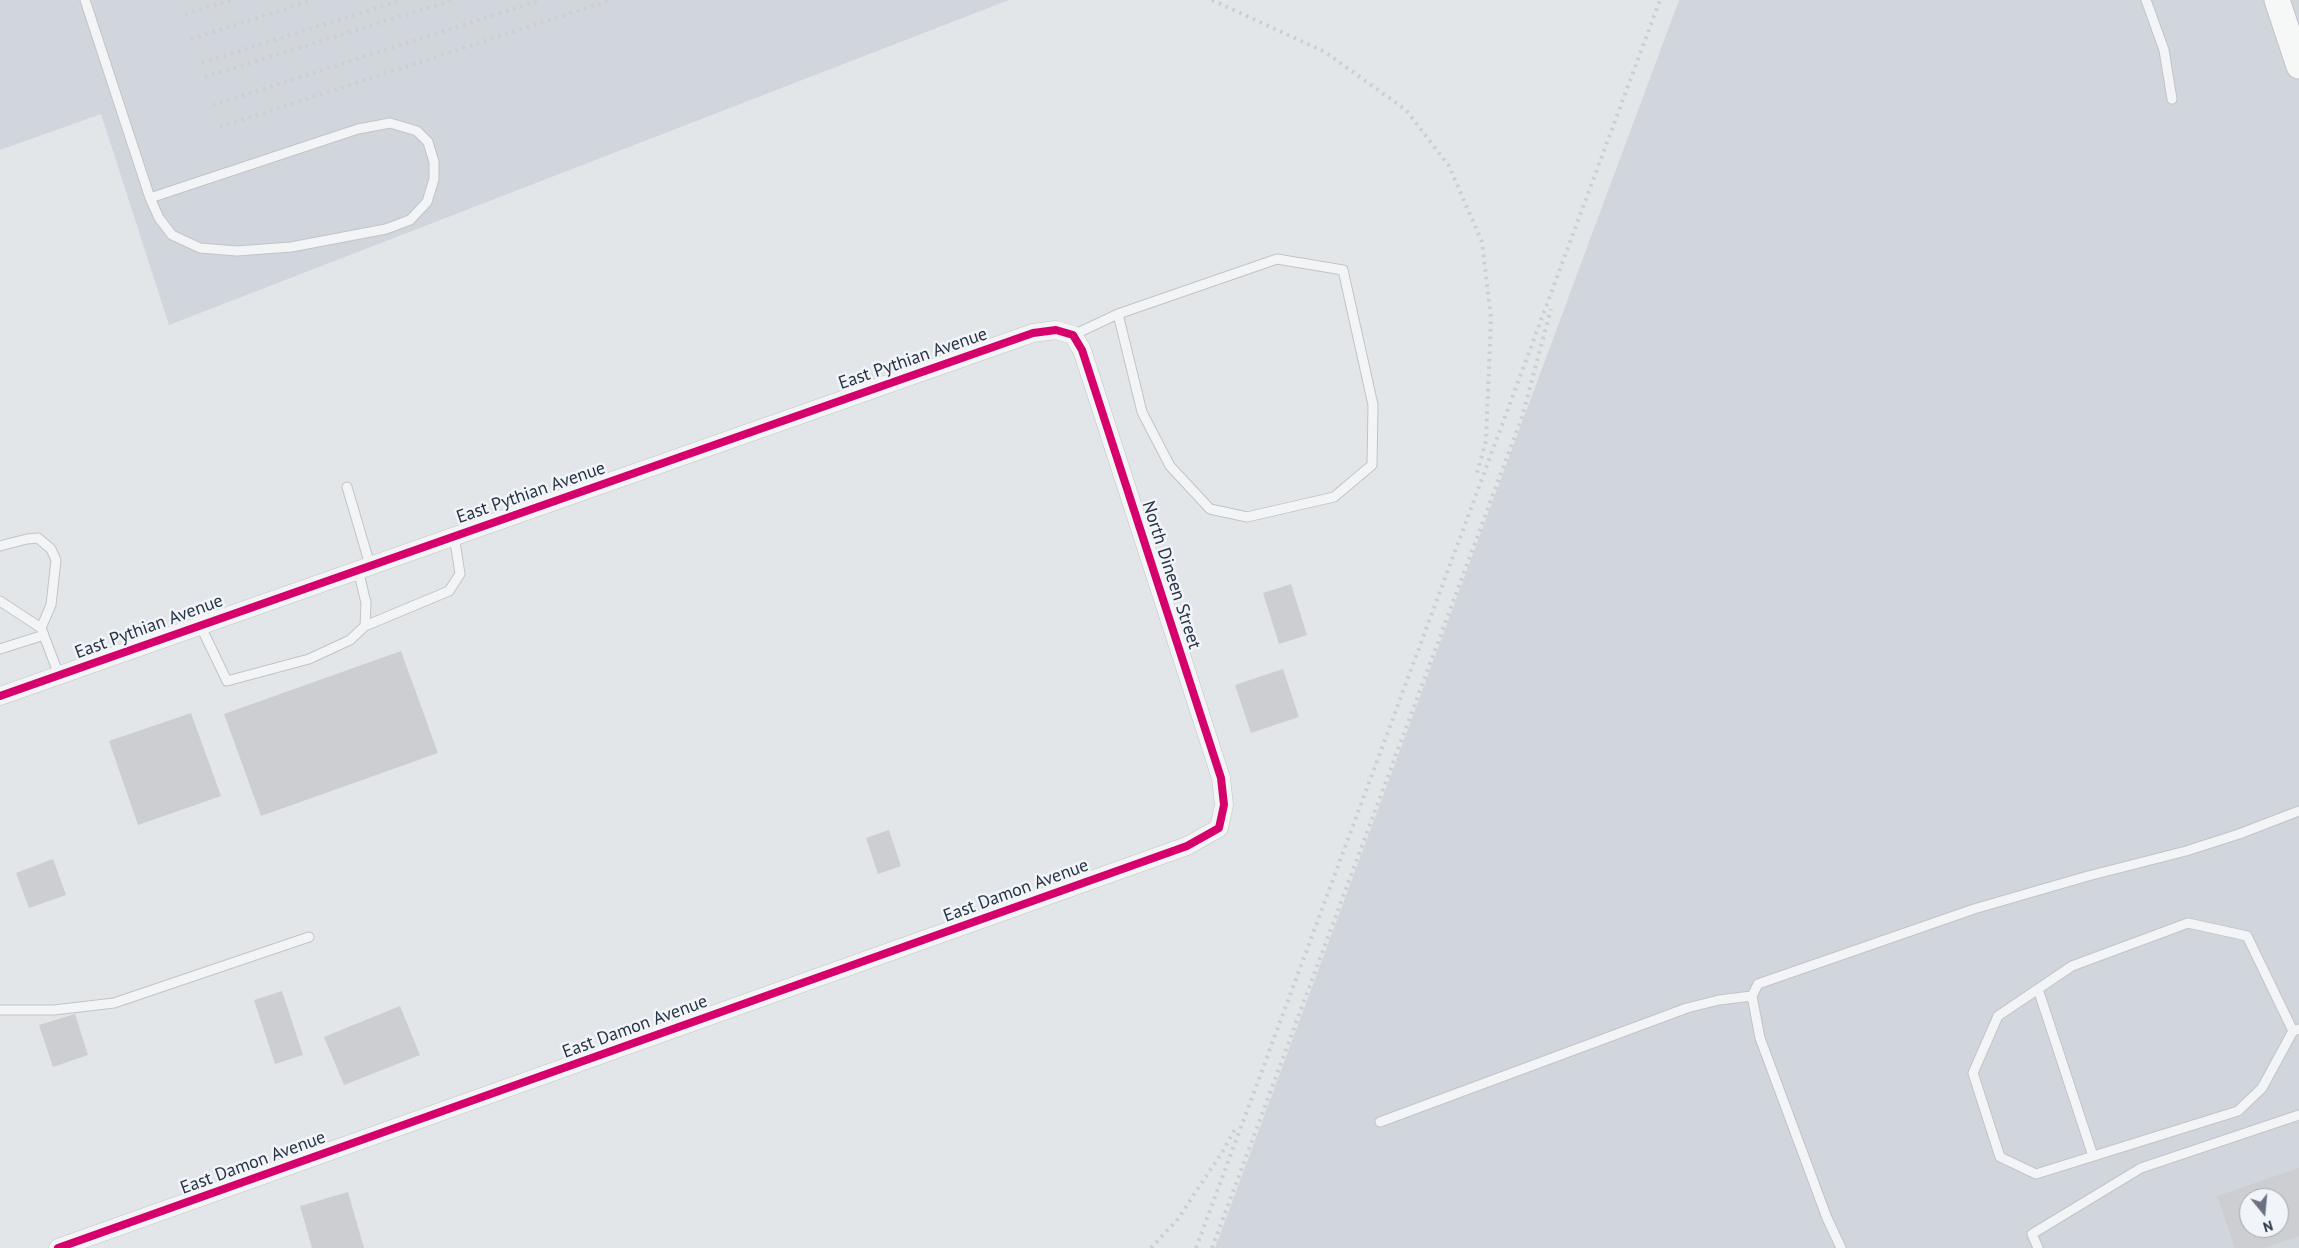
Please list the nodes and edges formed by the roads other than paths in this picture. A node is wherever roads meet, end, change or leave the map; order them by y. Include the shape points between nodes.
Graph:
1 (85, 0) edge
2 (2146, 0) edge
3 (2277, 0) edge
4 (2299, 66) edge
5 (2172, 99) dead end
6 (150, 198) junction
7 (1118, 314) junction
8 (1073, 335) junction
9 (347, 487) dead end
10 (454, 536) junction
11 (0, 546) edge
12 (364, 567) junction
13 (0, 602) edge
14 (200, 625) junction
15 (365, 626) junction
16 (42, 632) junction
17 (0, 649) edge
18 (60, 675) junction
19 (0, 696) edge
20 (2299, 811) edge
21 (1219, 828) joint
22 (310, 937) dead end
23 (2038, 989) junction
24 (1752, 996) junction
25 (0, 1010) edge
26 (2296, 1030) edge
27 (2299, 1115) edge
28 (1380, 1122) dead end
29 (2093, 1156) junction
30 (58, 1248) edge
31 (1841, 1248) edge
32 (2038, 1248) edge

1 - 6 lane
2 - 5 lane via 2164,50
3 - 4 street
6 - 6 lane via 172,235 200,248 236,251 291,247 386,229 410,220 427,202 434,179 434,162 428,142 417,131 390,123 358,129
7 - 7 lane via 1277,259 1343,270 1373,405 1372,465 1334,497 1247,518 1210,509 1170,466 1142,412
7 - 8 lane
8 - 10 street, East Pythian Avenue via 1056,330 1033,333
8 - 21 street, North Dineen Street via 1082,350 1221,778 1224,804
9 - 12 lane
10 - 12 street, East Pythian Avenue
10 - 15 lane via 460,574 448,591
11 - 16 lane via 38,538 51,549 56,560 51,605
12 - 14 street, East Pythian Avenue
12 - 15 lane
13 - 16 lane
14 - 15 lane via 227,681 309,659 350,640
14 - 18 street, East Pythian Avenue
16 - 17 lane
16 - 18 lane
18 - 19 street, East Pythian Avenue
20 - 24 lane via 2186,851 1965,912 1758,984
21 - 30 street, East Damon Avenue via 1187,846
22 - 25 lane via 114,1003 54,1010
23 - 26 lane via 2072,966 2188,923 2247,936
23 - 29 lane
23 - 29 lane via 1998,1016 1973,1073 2000,1157 2036,1174
24 - 28 lane via 1687,1008
24 - 31 lane via 1760,1038
26 - 29 lane via 2262,1088 2238,1110
27 - 32 lane via 2141,1168 2032,1234

